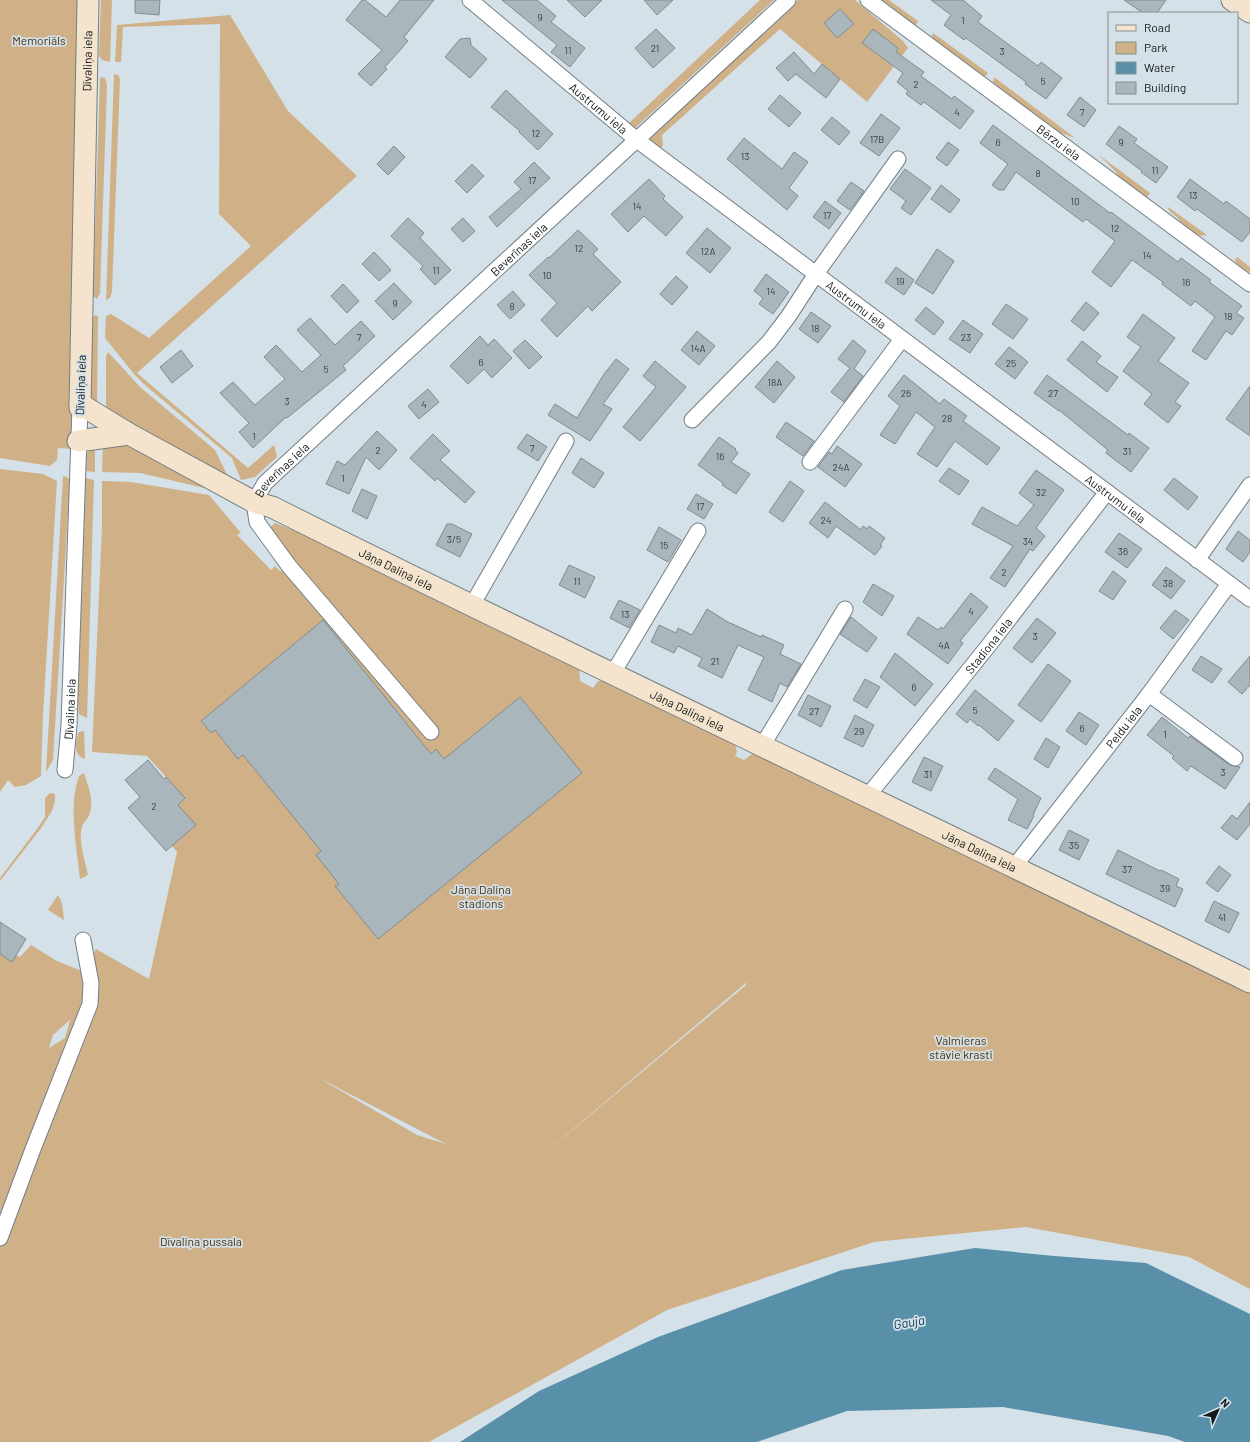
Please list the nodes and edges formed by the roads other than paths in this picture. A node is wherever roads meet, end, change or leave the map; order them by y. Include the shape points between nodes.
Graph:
1 (88, 0) edge
2 (470, 0) edge
3 (788, 0) edge
4 (868, 0) edge
5 (1232, 0) edge
6 (1250, 12) edge
7 (637, 140) junction
8 (898, 158) dead end
9 (816, 274) junction
10 (1250, 284) edge
11 (902, 338) junction
12 (80, 406) junction
13 (692, 420) dead end
14 (129, 434) junction
15 (78, 441) junction
16 (566, 441) dead end
17 (810, 462) dead end
18 (1250, 484) edge
19 (1107, 492) junction
20 (254, 502) junction
21 (698, 531) dead end
22 (1197, 560) junction
23 (1229, 584) junction
24 (1250, 599) edge
25 (472, 605) junction
26 (845, 609) dead end
27 (613, 674) junction
28 (1149, 694) junction
29 (431, 732) dead end
30 (762, 746) junction
31 (1235, 758) dead end
32 (65, 770) dead end
33 (867, 797) junction
34 (1014, 867) junction
35 (83, 940) dead end
36 (1250, 982) edge
37 (0, 1238) edge

1 - 12 street, Dīvaliņa iela
2 - 7 street, Austrumu iela
3 - 7 street, Beverīnas iela
4 - 10 street, Bērzu iela
5 - 6 street
7 - 9 street, Austrumu iela
7 - 20 street, Beverīnas iela via 265,483
8 - 9 street
9 - 11 street, Austrumu iela
9 - 13 street via 769,342
11 - 17 street
11 - 19 street, Austrumu iela
12 - 14 street, Jāņa Daliņa iela
12 - 15 street, Dīvaliņa iela
14 - 15 street
14 - 20 street, Jāņa Daliņa iela
15 - 32 street, Dīvaliņa iela via 69,725
16 - 25 street
18 - 22 street
19 - 22 street, Austrumu iela
19 - 33 street, Stadiona iela
20 - 25 street, Jāņa Daliņa iela via 272,507
20 - 29 street via 257,522 289,566
21 - 27 street
22 - 23 street, Austrumu iela
23 - 24 street, Austrumu iela
23 - 28 street, Peldu iela
25 - 27 street, Jāņa Daliņa iela
26 - 30 street
27 - 30 street, Jāņa Daliņa iela
28 - 31 street
28 - 34 street, Peldu iela
30 - 33 street, Jāņa Daliņa iela
33 - 34 street, Jāņa Daliņa iela
34 - 36 street, Jāņa Daliņa iela
35 - 37 street via 91,983 90,1004

